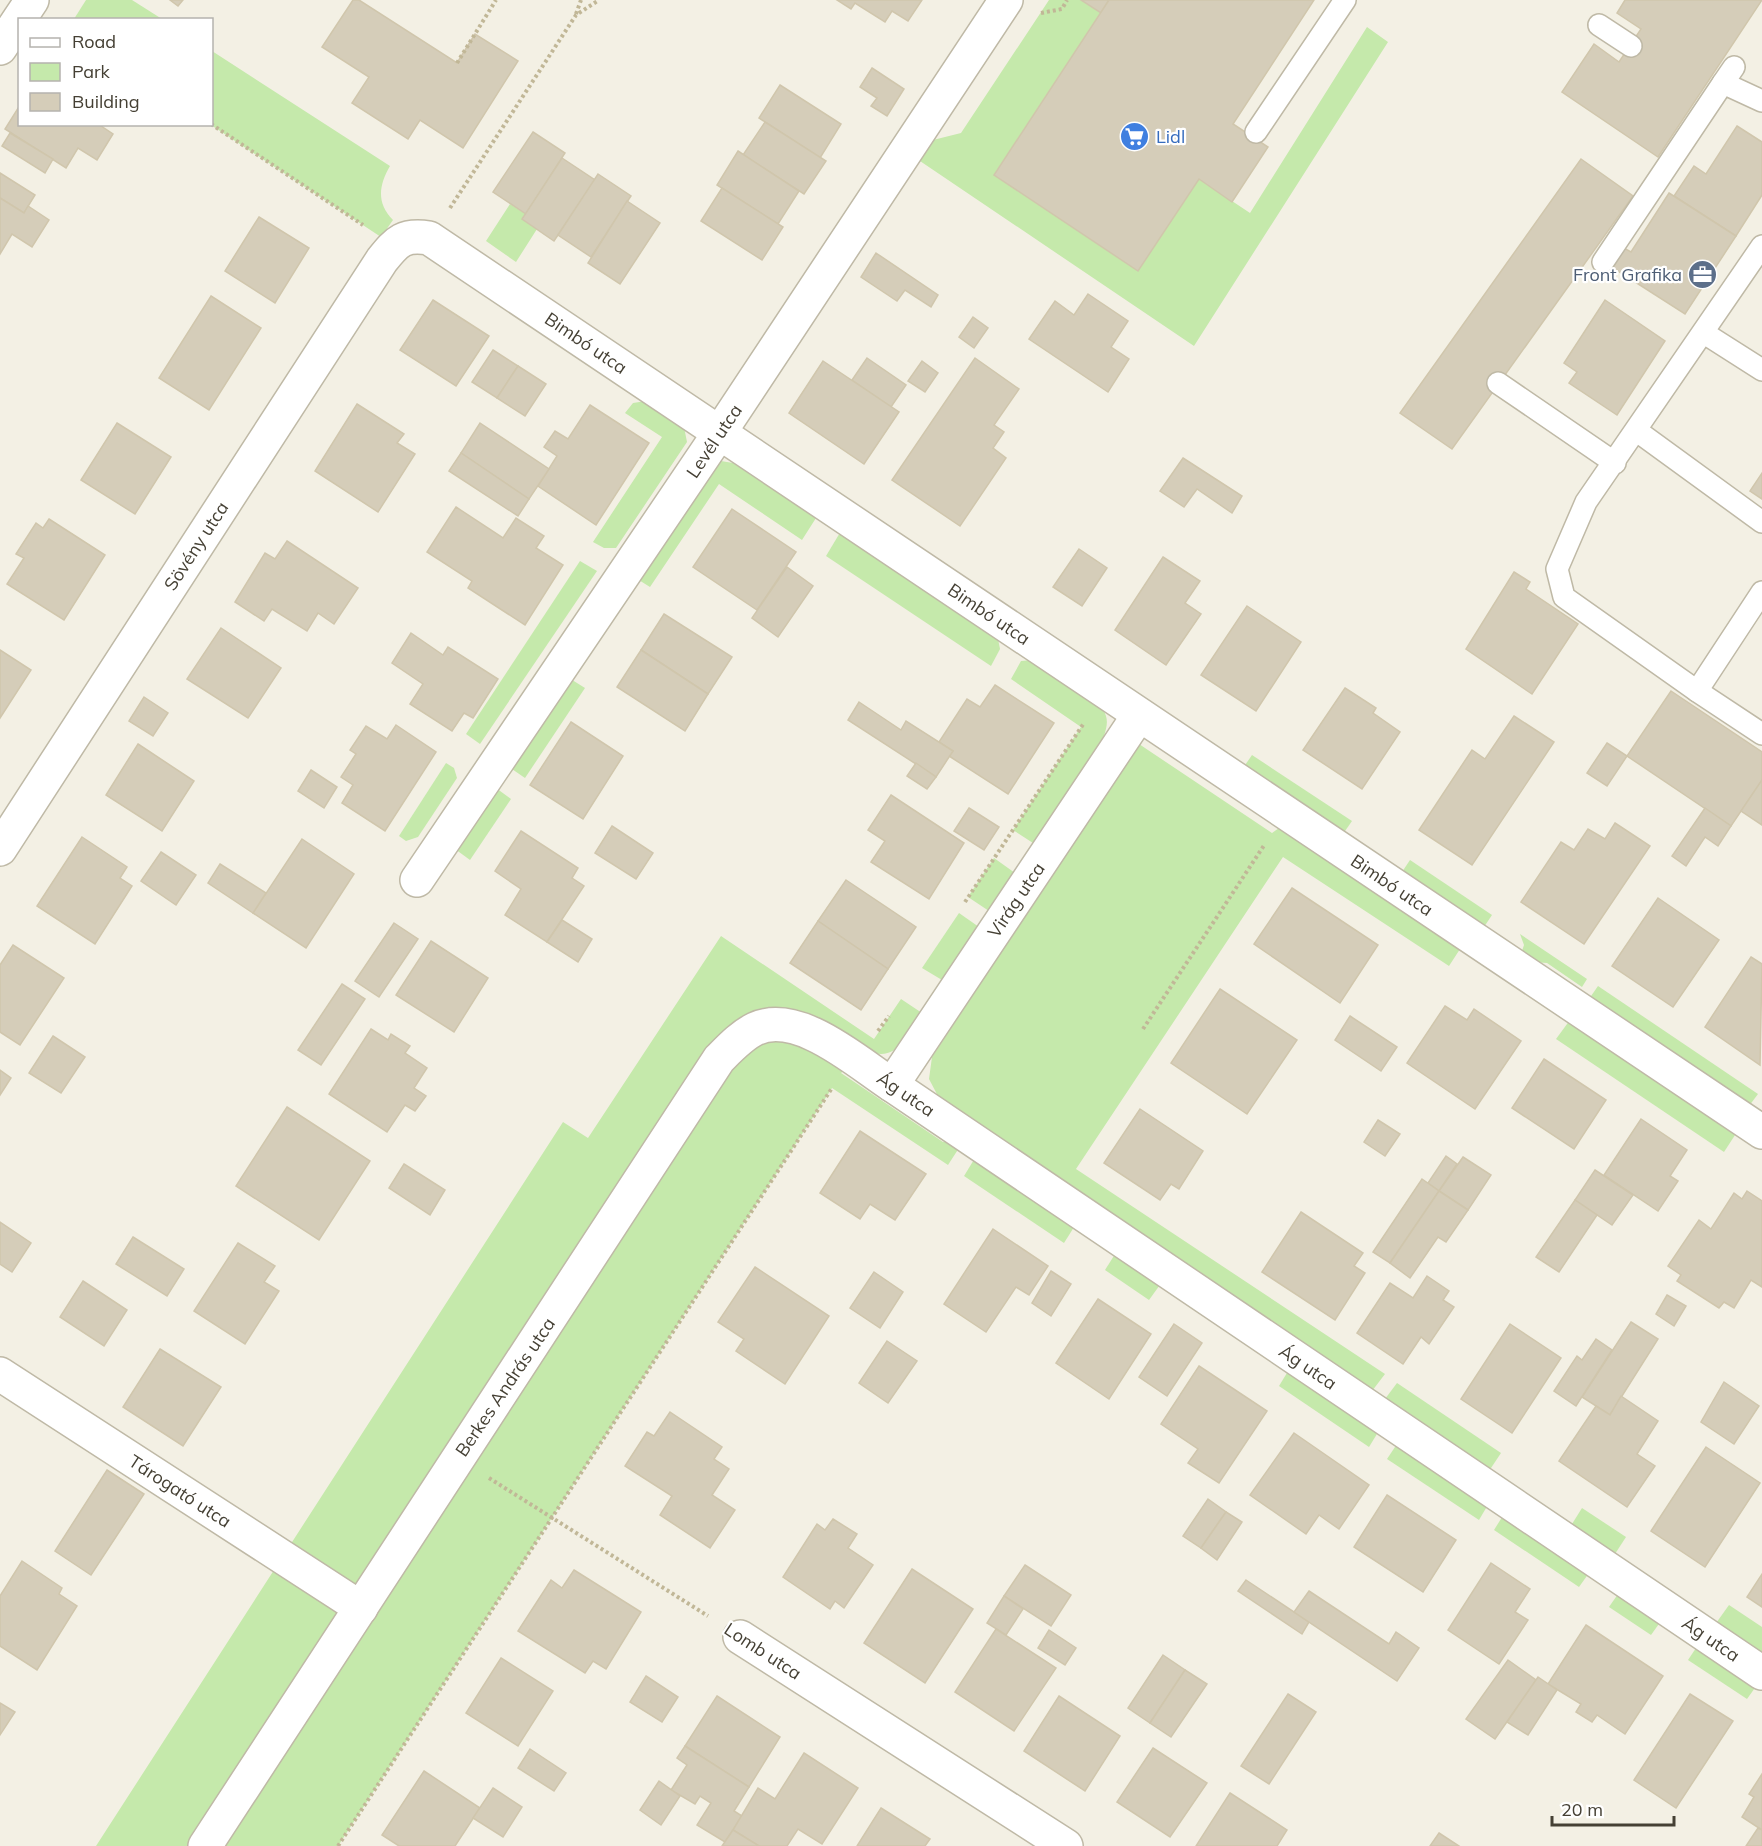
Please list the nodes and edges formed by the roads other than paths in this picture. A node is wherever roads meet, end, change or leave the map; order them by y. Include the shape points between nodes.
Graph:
1 (32, 0) edge
2 (1006, 0) edge
3 (1345, 0) edge
4 (20, 18) edge
5 (18, 21) edge
6 (1599, 25) dead end
7 (1631, 46) dead end
8 (0, 48) edge
9 (1762, 100) edge
10 (1256, 132) dead end
11 (394, 245) joint
12 (1762, 246) edge
13 (1603, 262) dead end
14 (1704, 333) junction
15 (1762, 370) edge
16 (1498, 383) dead end
17 (1637, 431) junction
18 (720, 432) junction
19 (1615, 463) junction
20 (1762, 522) edge
21 (1762, 592) edge
22 (1696, 691) junction
23 (1139, 715) junction
24 (1762, 735) edge
25 (0, 849) edge
26 (417, 880) dead end
27 (855, 1060) joint
28 (892, 1085) junction
29 (1762, 1132) edge
30 (0, 1374) edge
31 (361, 1608) junction
32 (740, 1637) road end
33 (1762, 1673) edge
34 (206, 1846) edge
35 (1066, 1846) edge

1 - 4 street
2 - 18 street, Levél utca
3 - 10 lane
5 - 8 street
6 - 7 lane
9 - 13 lane via 1718,85
11 - 18 street, Bimbó utca via 412,235 429,238
11 - 25 street, Sövény utca
12 - 14 lane
14 - 15 lane
14 - 17 lane
16 - 19 lane
17 - 19 lane
17 - 20 lane
18 - 23 street, Bimbó utca
18 - 26 street, Levél utca
19 - 22 lane via 1586,502 1557,569 1564,597
21 - 22 lane
22 - 24 lane
23 - 28 street, Virág utca
23 - 29 street, Bimbó utca
27 - 28 street, Ág utca
27 - 31 street, Berkes András utca via 807,1029 780,1024 756,1028 719,1059
28 - 33 street, Ág utca
30 - 31 street, Tárogató utca
31 - 34 street, Berkes András utca
32 - 35 street, Lomb utca

